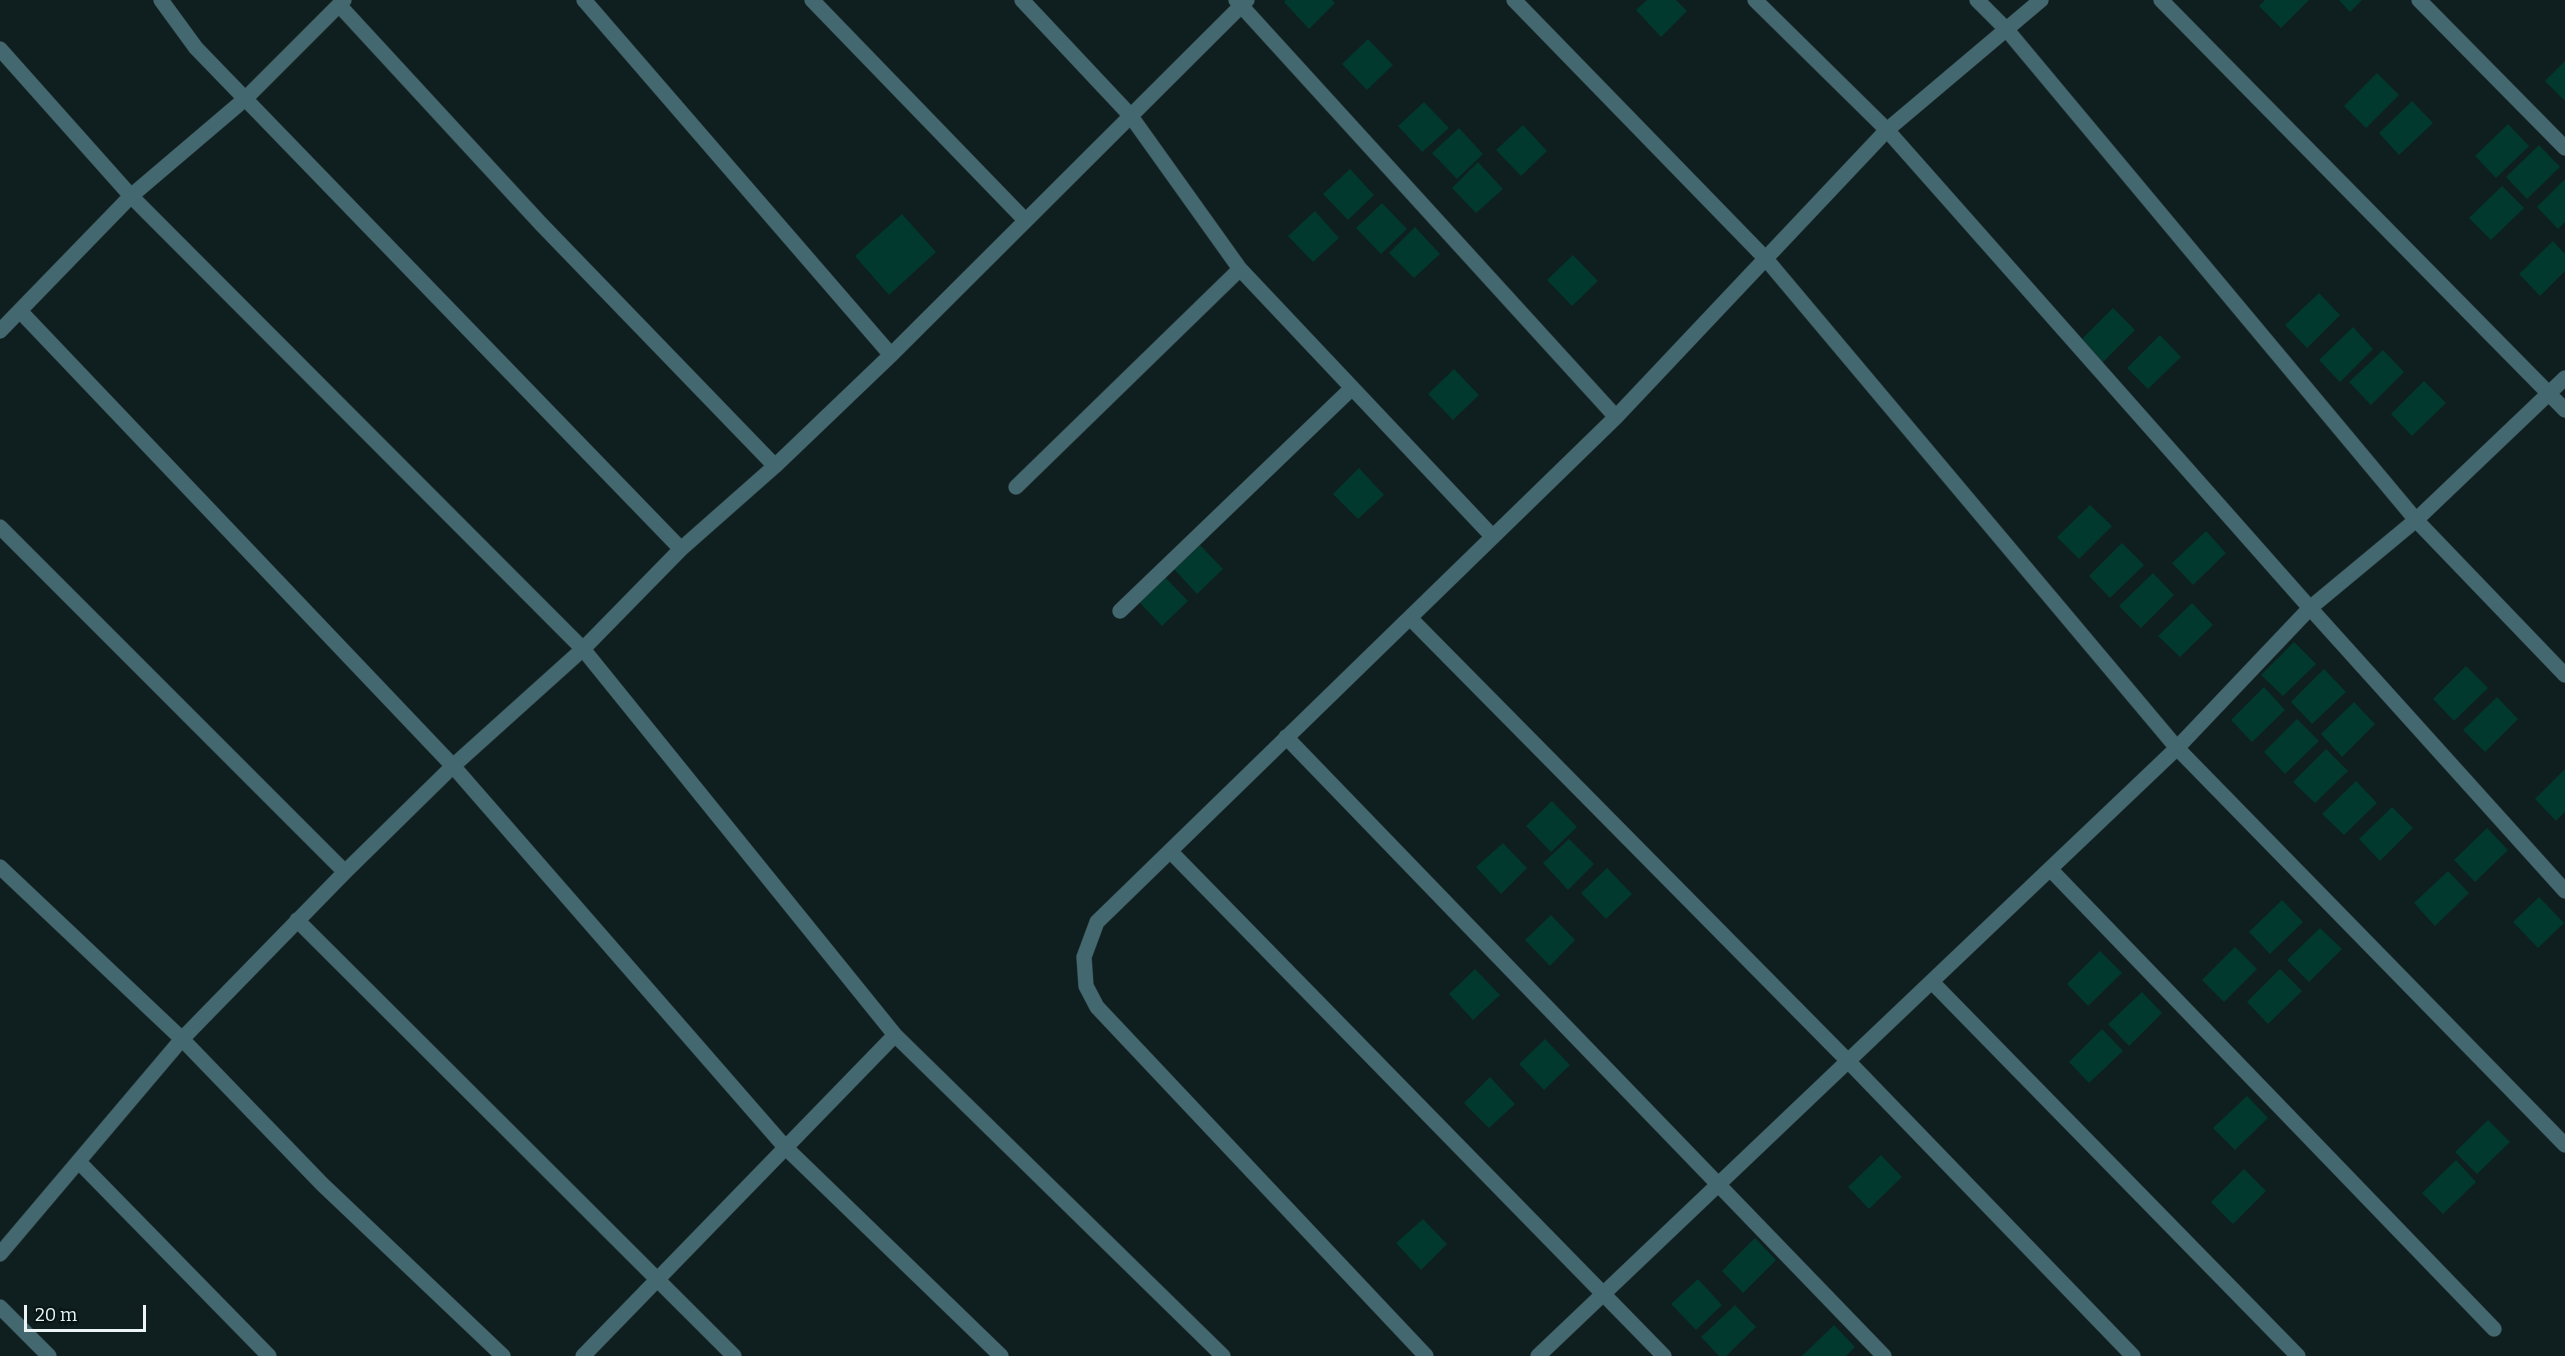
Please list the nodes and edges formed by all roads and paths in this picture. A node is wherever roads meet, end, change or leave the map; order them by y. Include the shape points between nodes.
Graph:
1 (161, 0) edge
2 (584, 0) edge
3 (812, 0) edge
4 (1022, 0) edge
5 (1514, 0) edge
6 (1755, 0) edge
7 (1977, 0) edge
8 (2041, 0) edge
9 (2161, 0) edge
10 (2419, 0) edge
11 (341, 2) edge
12 (1242, 2) edge
13 (2007, 30) junction
14 (0, 49) edge
15 (245, 99) junction
16 (1130, 115) junction
17 (1887, 130) junction
18 (2565, 148) edge
19 (131, 196) junction
20 (1024, 219) junction
21 (1766, 259) junction
22 (1240, 269) junction
23 (20, 311) junction
24 (0, 332) edge
25 (891, 355) junction
26 (2565, 378) edge
27 (1352, 388) junction
28 (2549, 393) junction
29 (2565, 410) edge
30 (1616, 417) junction
31 (775, 466) junction
32 (1016, 487) dead end
33 (2416, 520) junction
34 (0, 527) edge
35 (1493, 537) junction
36 (681, 549) junction
37 (2310, 608) junction
38 (1120, 611) dead end
39 (1410, 618) junction
40 (583, 649) junction
41 (2565, 675) edge
42 (1286, 737) junction
43 (2177, 748) junction
44 (453, 766) junction
45 (1170, 850) junction
46 (0, 867) edge
47 (2050, 869) junction
48 (345, 872) junction
49 (2565, 891) edge
50 (297, 920) junction
51 (1932, 982) junction
52 (895, 1035) junction
53 (182, 1039) junction
54 (1848, 1061) junction
55 (2565, 1145) edge
56 (785, 1147) junction
57 (79, 1162) junction
58 (1718, 1185) junction
59 (0, 1254) edge
60 (657, 1280) junction
61 (1604, 1293) junction
62 (0, 1307) edge
63 (2494, 1329) dead end
64 (49, 1356) edge
65 (269, 1356) edge
66 (503, 1356) edge
67 (583, 1356) edge
68 (734, 1356) edge
69 (1001, 1356) edge
70 (1223, 1356) edge
71 (1426, 1356) edge
72 (1538, 1356) edge
73 (1664, 1356) edge
74 (1884, 1356) edge
75 (2133, 1356) edge
76 (2298, 1356) edge

1 - 15 street via 196,48
2 - 25 street
3 - 20 street
4 - 16 street
5 - 21 street
6 - 17 street
7 - 13 street
8 - 13 street
9 - 28 street
10 - 18 street
11 - 15 street
11 - 31 street via 541,224
12 - 16 street
12 - 30 street
13 - 17 street
13 - 33 street
14 - 19 street
15 - 19 street
15 - 36 street
16 - 20 street
16 - 22 street
17 - 21 street
17 - 37 street
19 - 23 street
19 - 40 street
20 - 25 street
21 - 30 street
21 - 43 street
22 - 27 street
22 - 32 street
23 - 24 street
23 - 44 street
25 - 31 street
26 - 28 street
27 - 35 street
27 - 38 street
28 - 29 street
28 - 33 street
30 - 35 street
31 - 36 street
33 - 37 street
33 - 41 street
34 - 48 street
35 - 39 street
36 - 40 street
37 - 43 street
37 - 49 street
39 - 42 street
39 - 54 street
40 - 44 street
40 - 52 street
42 - 45 street
42 - 58 street
43 - 47 street
43 - 55 street
44 - 48 street
44 - 56 street
45 - 61 street
45 - 71 street via 1097,922 1084,957 1086,986 1097,1007
46 - 53 street
47 - 51 street
47 - 63 street
48 - 50 street
50 - 53 street
50 - 60 street
51 - 54 street
51 - 76 street
52 - 56 street
52 - 70 street
53 - 57 street
53 - 66 street via 322,1184
54 - 58 street
54 - 75 street
56 - 60 street
56 - 69 street
57 - 59 street
57 - 65 street
58 - 61 street
58 - 74 street
60 - 67 street
60 - 68 street
61 - 72 street
61 - 73 street
62 - 64 street

